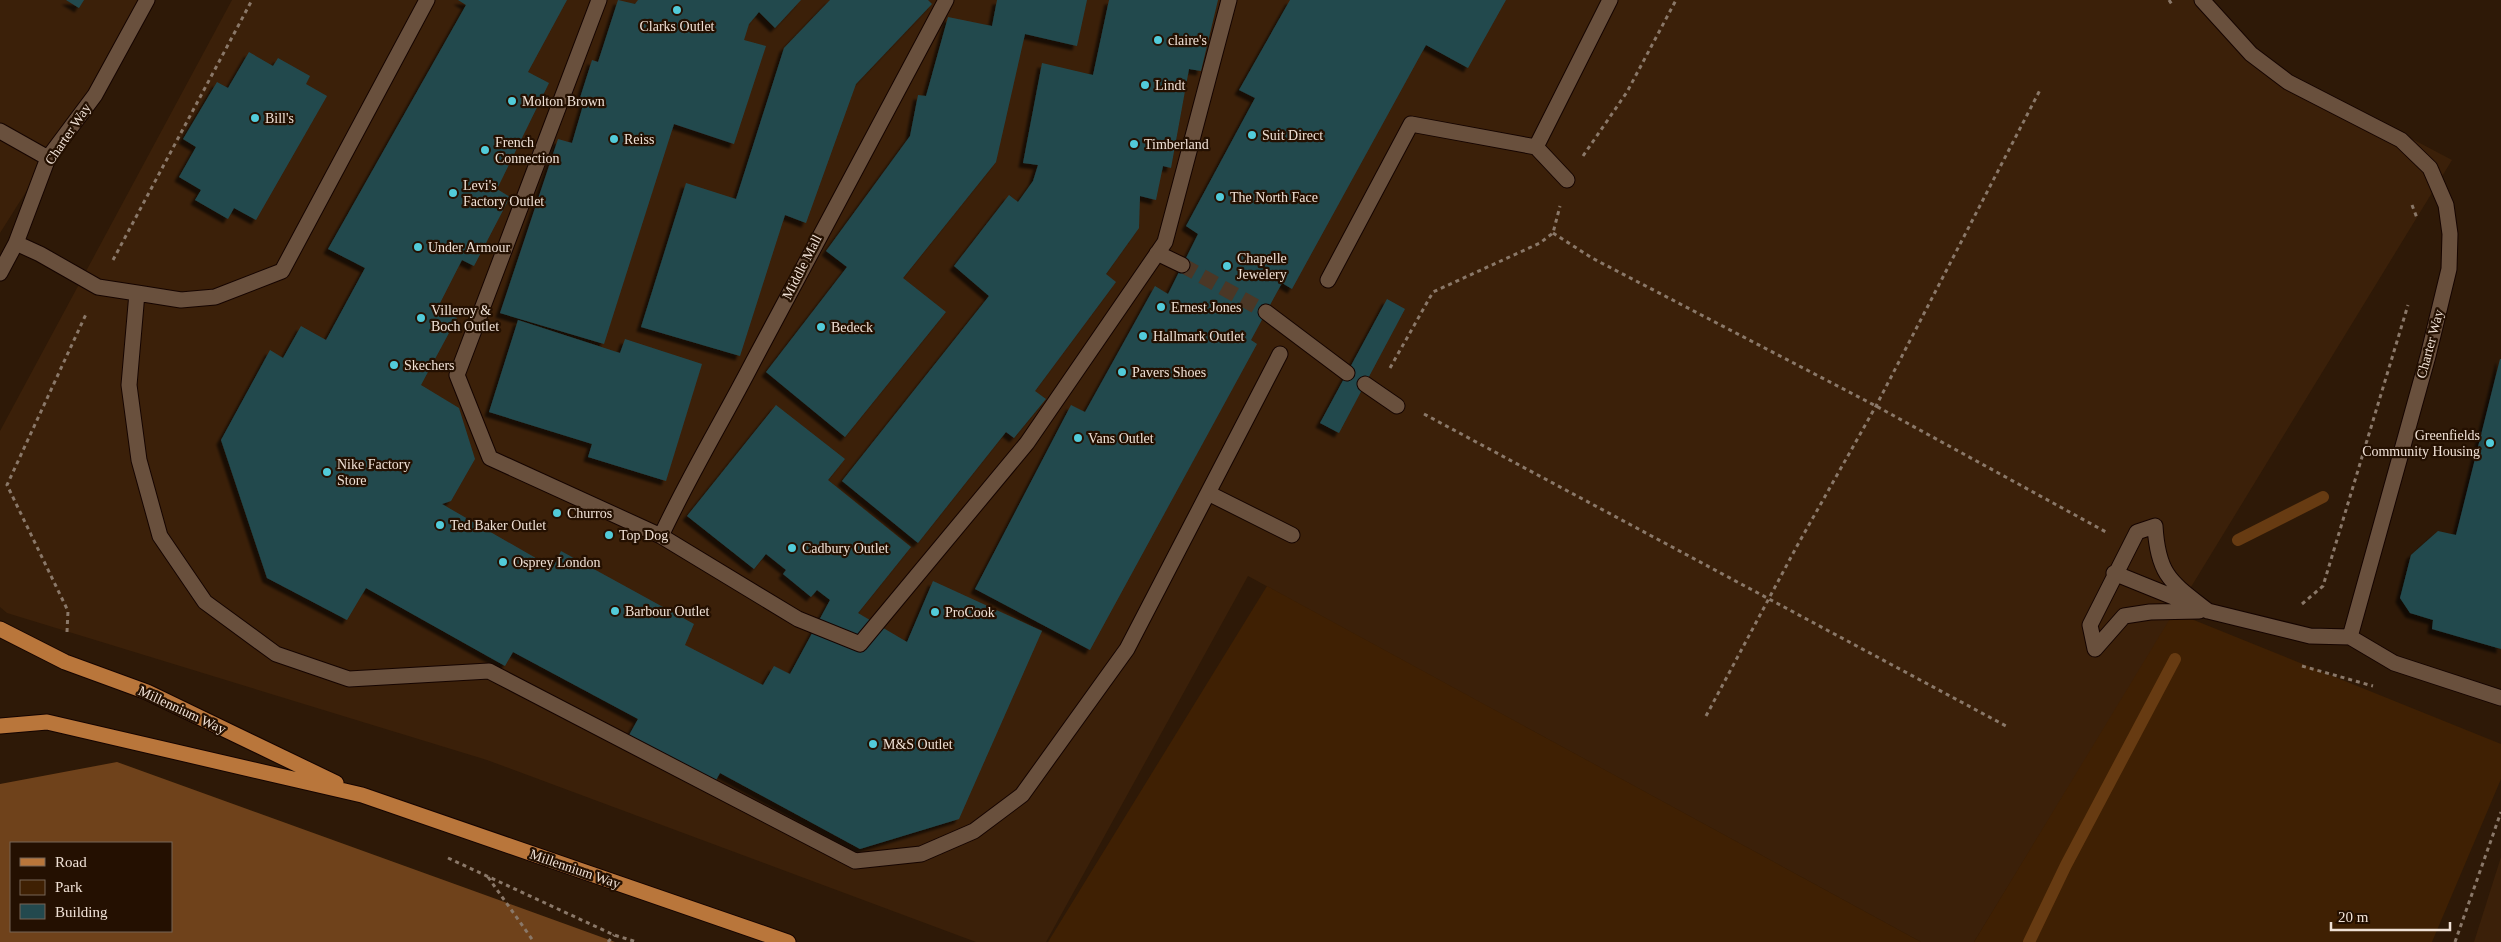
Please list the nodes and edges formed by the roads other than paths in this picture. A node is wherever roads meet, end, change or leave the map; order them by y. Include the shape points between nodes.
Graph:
1 (147, 0) edge
2 (427, 0) edge
3 (599, 0) edge
4 (946, 0) edge
5 (1229, 0) edge
6 (1610, 0) edge
7 (2202, 0) edge
8 (0, 132) edge
9 (1536, 147) junction
10 (48, 158) junction
11 (1567, 180) road end
12 (16, 243) junction
13 (1157, 253) junction
14 (1182, 265) tunnel mouth
15 (0, 273) edge
16 (1328, 280) dead end
17 (137, 293) junction
18 (1266, 312) tunnel mouth
19 (1280, 354) dead end
20 (1346, 373) dead end
21 (1371, 387) road end
22 (1398, 406) road end
23 (1208, 493) junction
24 (1292, 535) dead end
25 (661, 536) junction
26 (2114, 573) junction
27 (2208, 611) junction
28 (0, 630) edge
29 (2350, 637) junction
30 (2501, 698) edge
31 (0, 726) edge
32 (362, 796) junction
33 (788, 942) edge

1 - 10 street, Charter Way via 95,95
2 - 17 street via 282,271 216,297 180,300
3 - 25 street via 457,375 490,458
4 - 25 street, Middle Mall
5 - 13 street via 1165,242
6 - 9 street
7 - 29 street, Charter Way via 2251,54 2288,82 2401,140 2430,168 2446,205 2450,234 2449,269
8 - 10 street
9 - 11 street
9 - 16 street via 1412,124
10 - 12 street, Charter Way
12 - 15 street, Charter Way
12 - 17 street via 98,287
13 - 14 street
13 - 25 street via 1027,443 860,644 798,619
17 - 23 street via 129,385 138,460 160,536 205,602 276,654 349,679 489,671 855,861 921,854 974,831 1022,795 1127,649
18 - 20 street
19 - 23 street
21 - 22 street
23 - 24 street
26 - 27 street
26 - 27 street via 2137,532 2154,526 2162,568 2172,584
26 - 27 street via 2090,624 2095,649 2124,616
27 - 29 street via 2310,636
28 - 32 main road, Millennium Way via 65,662 147,692
29 - 30 street via 2394,663
31 - 32 main road, Millennium Way via 47,722
32 - 33 main road, Millennium Way

